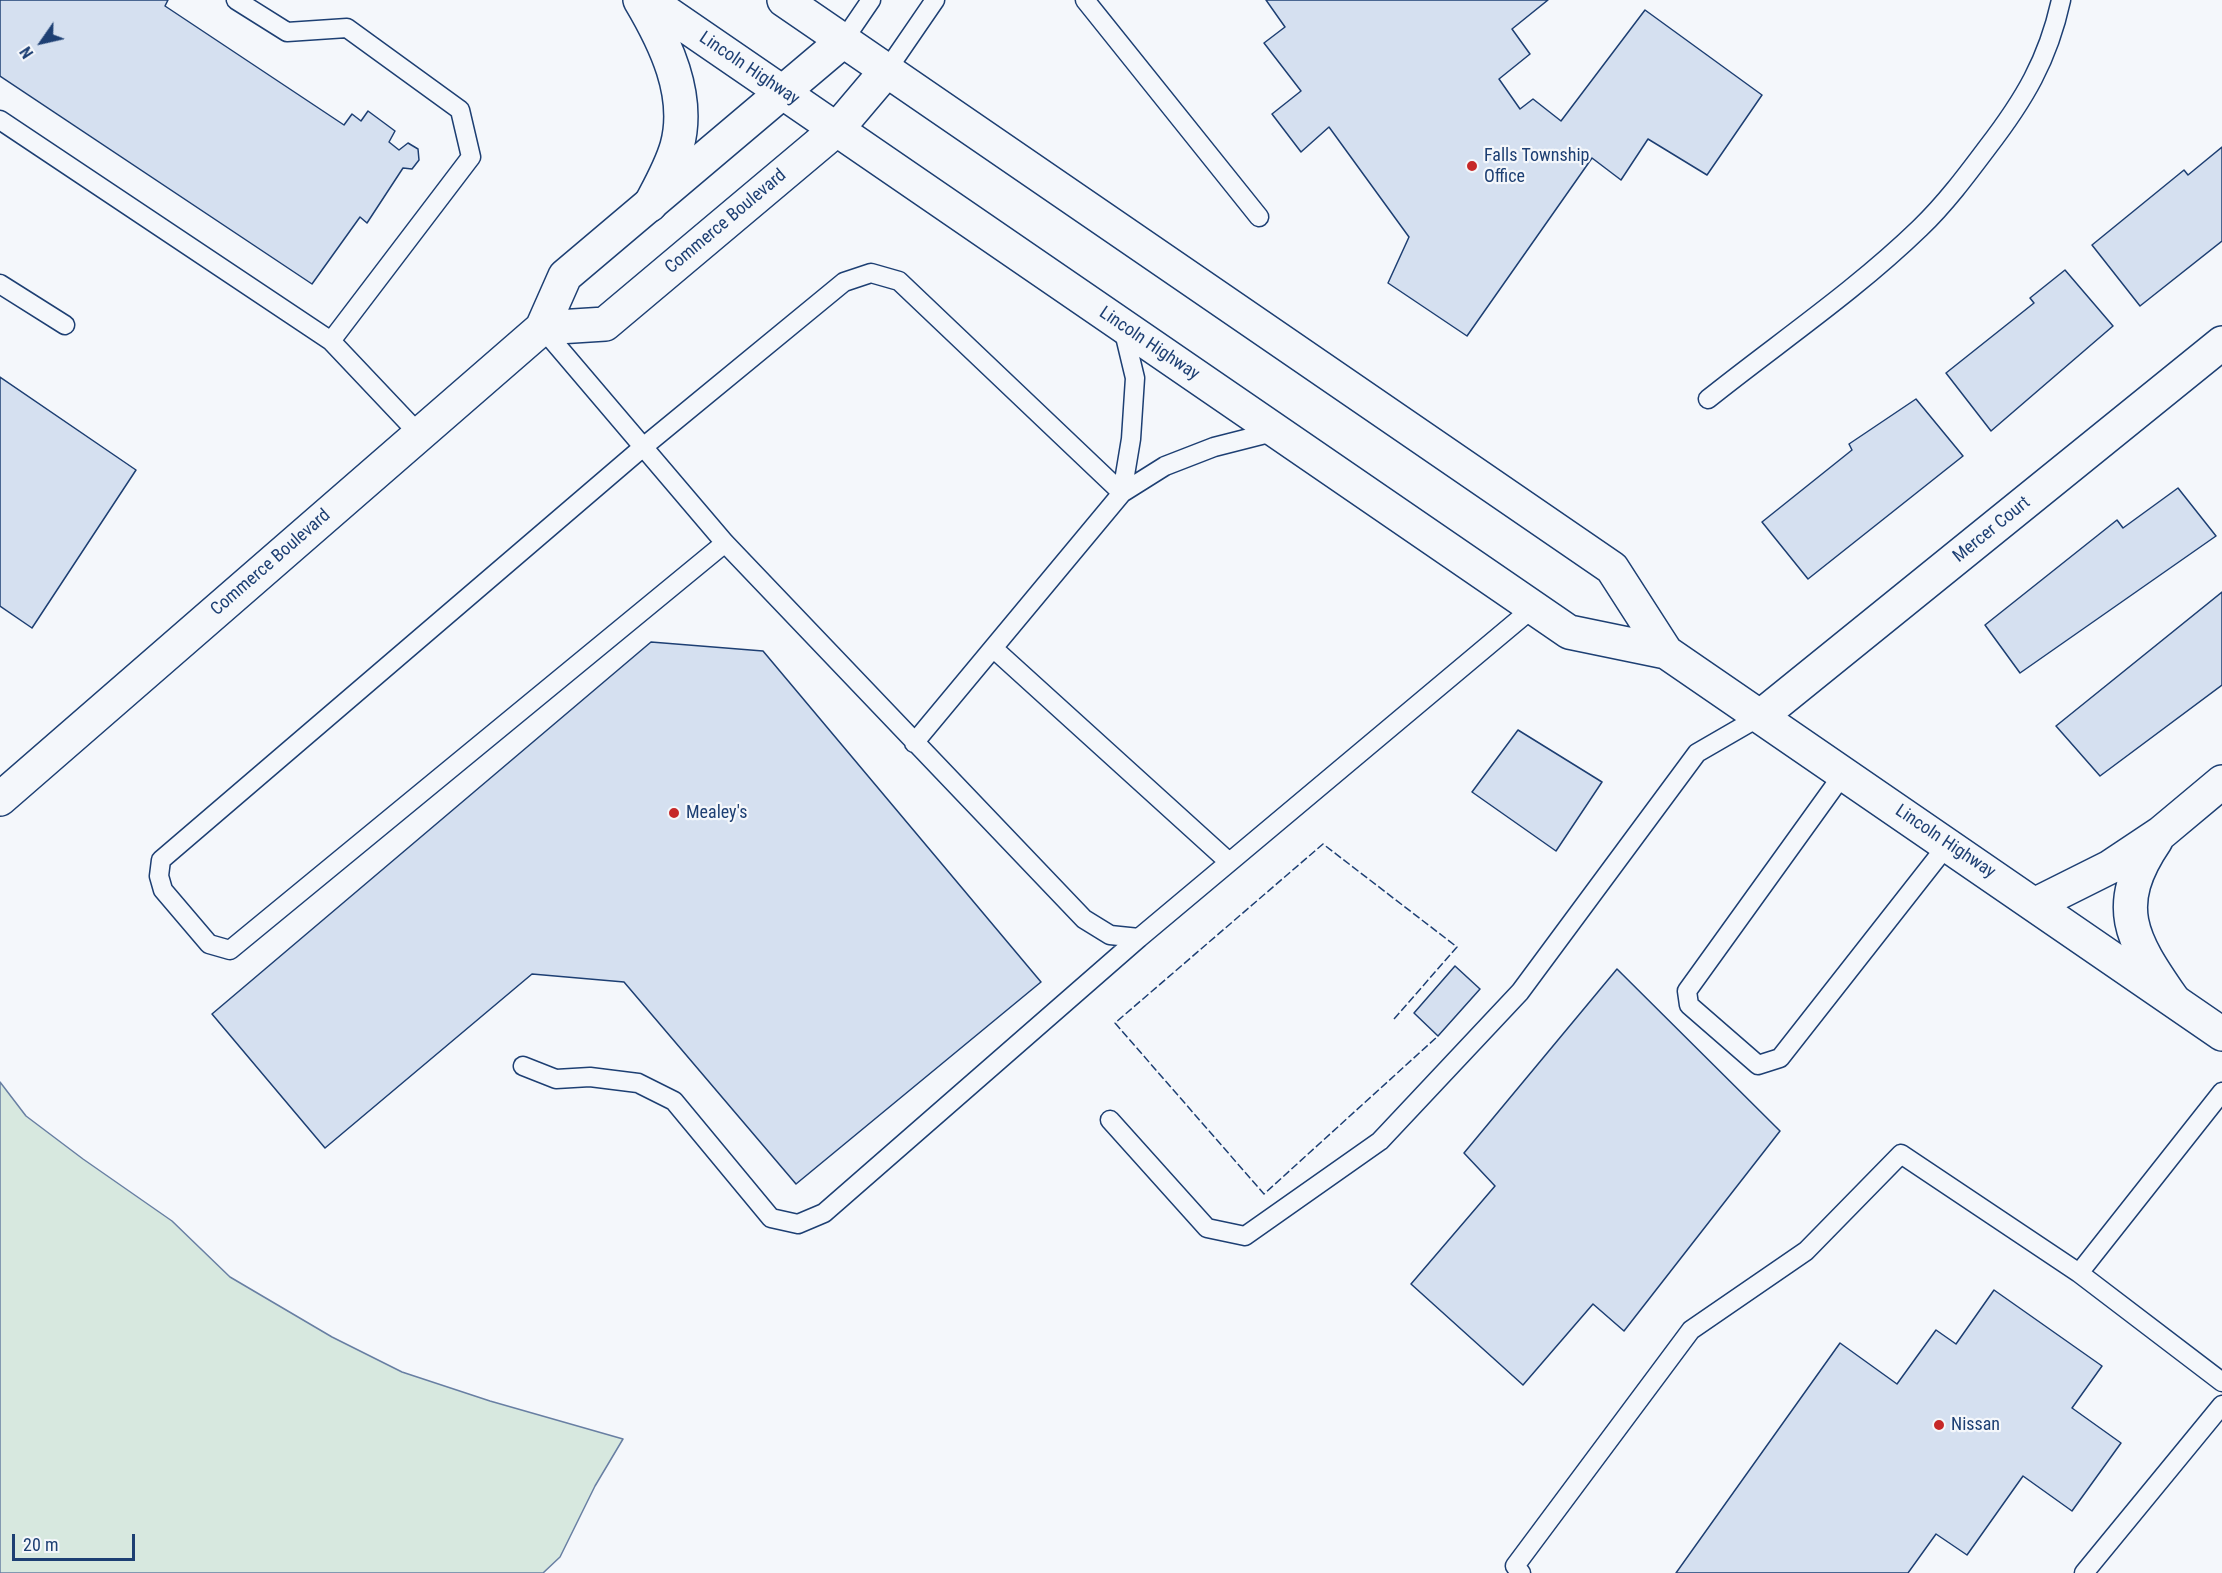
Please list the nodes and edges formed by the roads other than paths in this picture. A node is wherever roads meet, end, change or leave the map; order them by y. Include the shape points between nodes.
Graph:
1 (236, 0) edge
2 (640, 0) edge
3 (648, 0) edge
4 (784, 0) edge
5 (871, 0) edge
6 (935, 0) edge
7 (1085, 0) edge
8 (2061, 0) edge
9 (843, 41) junction
10 (887, 70) junction
11 (784, 93) junction
12 (0, 120) edge
13 (837, 129) junction
14 (650, 205) junction
15 (1259, 217) dead end
16 (0, 284) edge
17 (65, 325) dead end
18 (1123, 326) junction
19 (542, 328) junction
20 (331, 341) junction
21 (2220, 349) edge
22 (1708, 399) dead end
23 (1277, 431) junction
24 (419, 434) junction
25 (642, 448) junction
26 (1122, 493) junction
27 (725, 543) junction
28 (1534, 608) junction
29 (993, 648) junction
30 (1666, 652) junction
31 (1761, 716) junction
32 (914, 743) junction
33 (1844, 773) junction
34 (2222, 782) edge
35 (0, 799) edge
36 (2161, 833) junction
37 (1948, 844) junction
38 (1229, 862) junction
39 (2036, 904) junction
40 (1139, 938) junction
41 (2172, 998) junction
42 (2222, 1034) edge
43 (523, 1066) dead end
44 (2222, 1092) edge
45 (1110, 1120) dead end
46 (2079, 1273) junction
47 (2222, 1382) edge
48 (2222, 1405) edge
49 (1521, 1573) edge
50 (2084, 1573) edge

1 - 20 lane via 287,32 347,28 459,110 471,157
2 - 14 main road via 662,36 680,106 678,144
3 - 11 main road, Lincoln Highway
4 - 9 main road, Lincoln Highway
5 - 9 lane
6 - 10 lane
7 - 15 lane
8 - 22 lane via 2054,34 2039,71 2014,113 1953,193 1890,255
9 - 10 main road, Lincoln Highway
9 - 11 main road, Commerce Boulevard
10 - 13 main road, Commerce Boulevard
10 - 30 main road, Lincoln Highway via 1612,568
11 - 13 main road, Lincoln Highway
11 - 14 main road, Commerce Boulevard
12 - 20 lane
13 - 18 main road, Lincoln Highway
13 - 19 main road, Commerce Boulevard via 605,324
14 - 19 main road, Commerce Boulevard via 565,276
16 - 17 lane
18 - 23 main road, Lincoln Highway
18 - 26 lane via 1135,378
19 - 24 main road, Commerce Boulevard
19 - 25 lane
20 - 24 lane
21 - 31 main road, Mercer Court
23 - 26 lane via 1214,447 1165,466
23 - 28 main road, Lincoln Highway
24 - 35 main road, Commerce Boulevard
25 - 26 lane via 844,282 871,273 899,281
25 - 27 lane
25 - 27 lane via 161,860 159,876 163,890 209,944 230,950
26 - 29 lane
27 - 32 lane
28 - 30 main road, Lincoln Highway via 1569,632
28 - 38 lane
29 - 32 lane
29 - 38 lane
30 - 31 main road, Lincoln Highway
31 - 33 main road, Lincoln Highway
31 - 45 lane via 1697,753 1520,992 1380,1141 1245,1236 1208,1228
32 - 40 lane via 1084,919 1110,935
33 - 37 main road, Lincoln Highway
33 - 37 lane via 1687,991 1689,1005 1758,1065 1780,1058
34 - 36 main road
36 - 39 main road via 2110,867
36 - 41 main road via 2141,862 2132,885 2129,913 2149,965
37 - 39 main road, Lincoln Highway
38 - 40 lane
39 - 41 main road, Lincoln Highway
40 - 43 lane via 824,1213 798,1224 771,1218 674,1101 638,1083 590,1077 556,1079
41 - 42 main road, Lincoln Highway
44 - 46 lane
46 - 47 lane
46 - 49 lane via 1900,1154 1806,1251 1691,1330 1515,1566
48 - 50 lane

